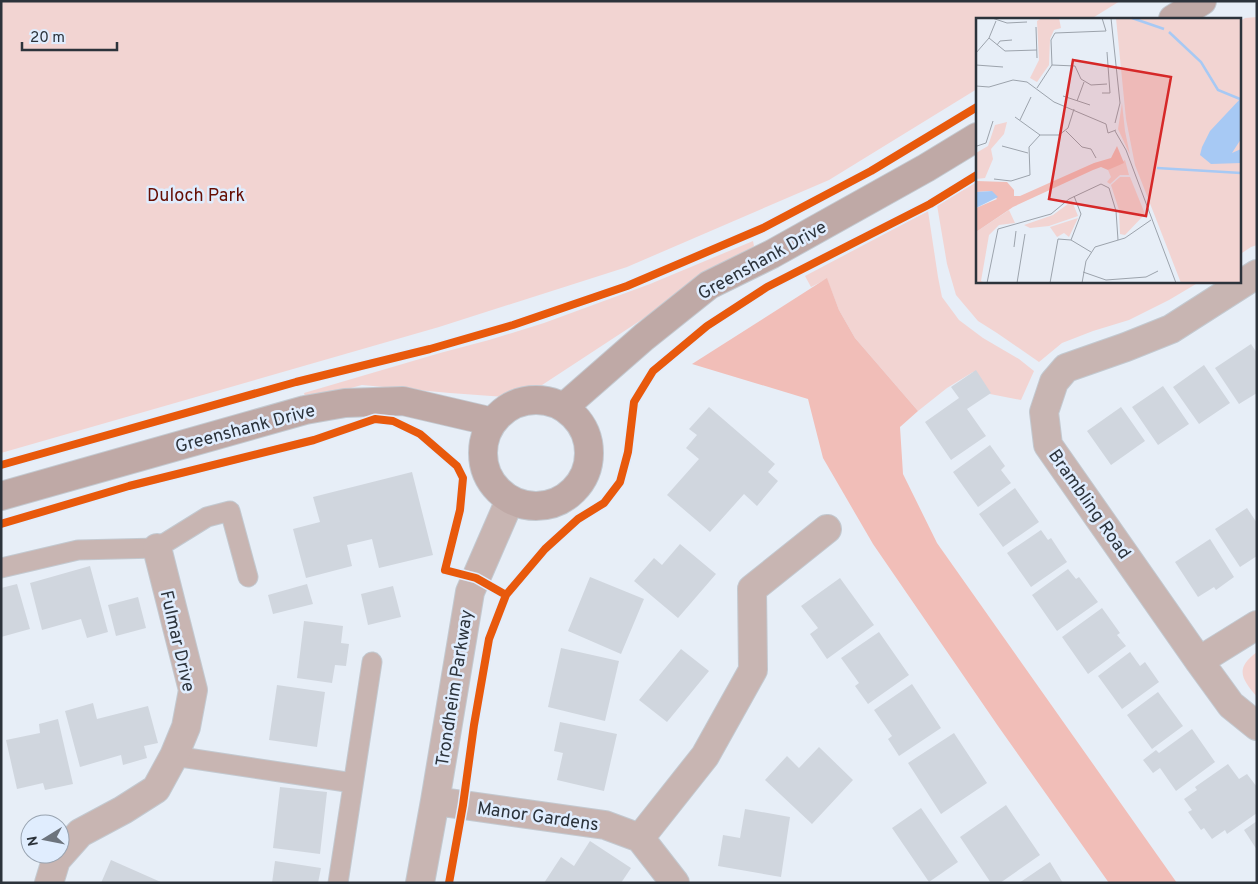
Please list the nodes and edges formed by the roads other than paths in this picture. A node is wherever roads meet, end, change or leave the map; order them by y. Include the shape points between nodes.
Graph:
1 (1202, 1) edge
2 (1175, 18) edge
3 (976, 138) edge
4 (1257, 274) edge
5 (564, 407) junction
6 (493, 422) junction
7 (1, 496) edge
8 (510, 500) junction
9 (827, 530) dead end
10 (157, 548) junction
11 (1, 568) edge
12 (248, 577) dead end
13 (1257, 625) edge
14 (1198, 661) junction
15 (372, 662) dead end
16 (1257, 726) edge
17 (174, 756) junction
18 (353, 783) junction
19 (435, 801) junction
20 (640, 838) junction
21 (49, 883) edge
22 (338, 883) edge
23 (420, 883) edge
24 (676, 883) edge

1 - 2 street
3 - 5 street, Greenshank Drive via 772,254 709,284
4 - 14 street, Brambling Road via 1171,329 1066,368 1054,382 1044,412 1048,445
5 - 6 street via 533,399 503,410
5 - 8 street via 577,418 586,433 590,450 588,467 580,483 570,495 556,503 524,506
6 - 7 street, Greenshank Drive via 403,401 346,403 305,410
6 - 8 street via 485,438 482,456 496,488
8 - 19 street, Trondheim Parkway via 470,592
9 - 20 street via 752,588 753,670 706,756
10 - 11 lane via 78,550
10 - 12 lane via 208,517 230,511
10 - 17 street, Fulmar Drive via 193,690 186,727
13 - 14 street
14 - 16 street, Brambling Road via 1231,705
15 - 18 lane
17 - 18 lane
17 - 21 street, Fulmar Drive via 156,789 80,834 56,860
18 - 22 lane
19 - 20 street, Manor Gardens via 605,825
19 - 23 street, Trondheim Parkway
20 - 24 street

